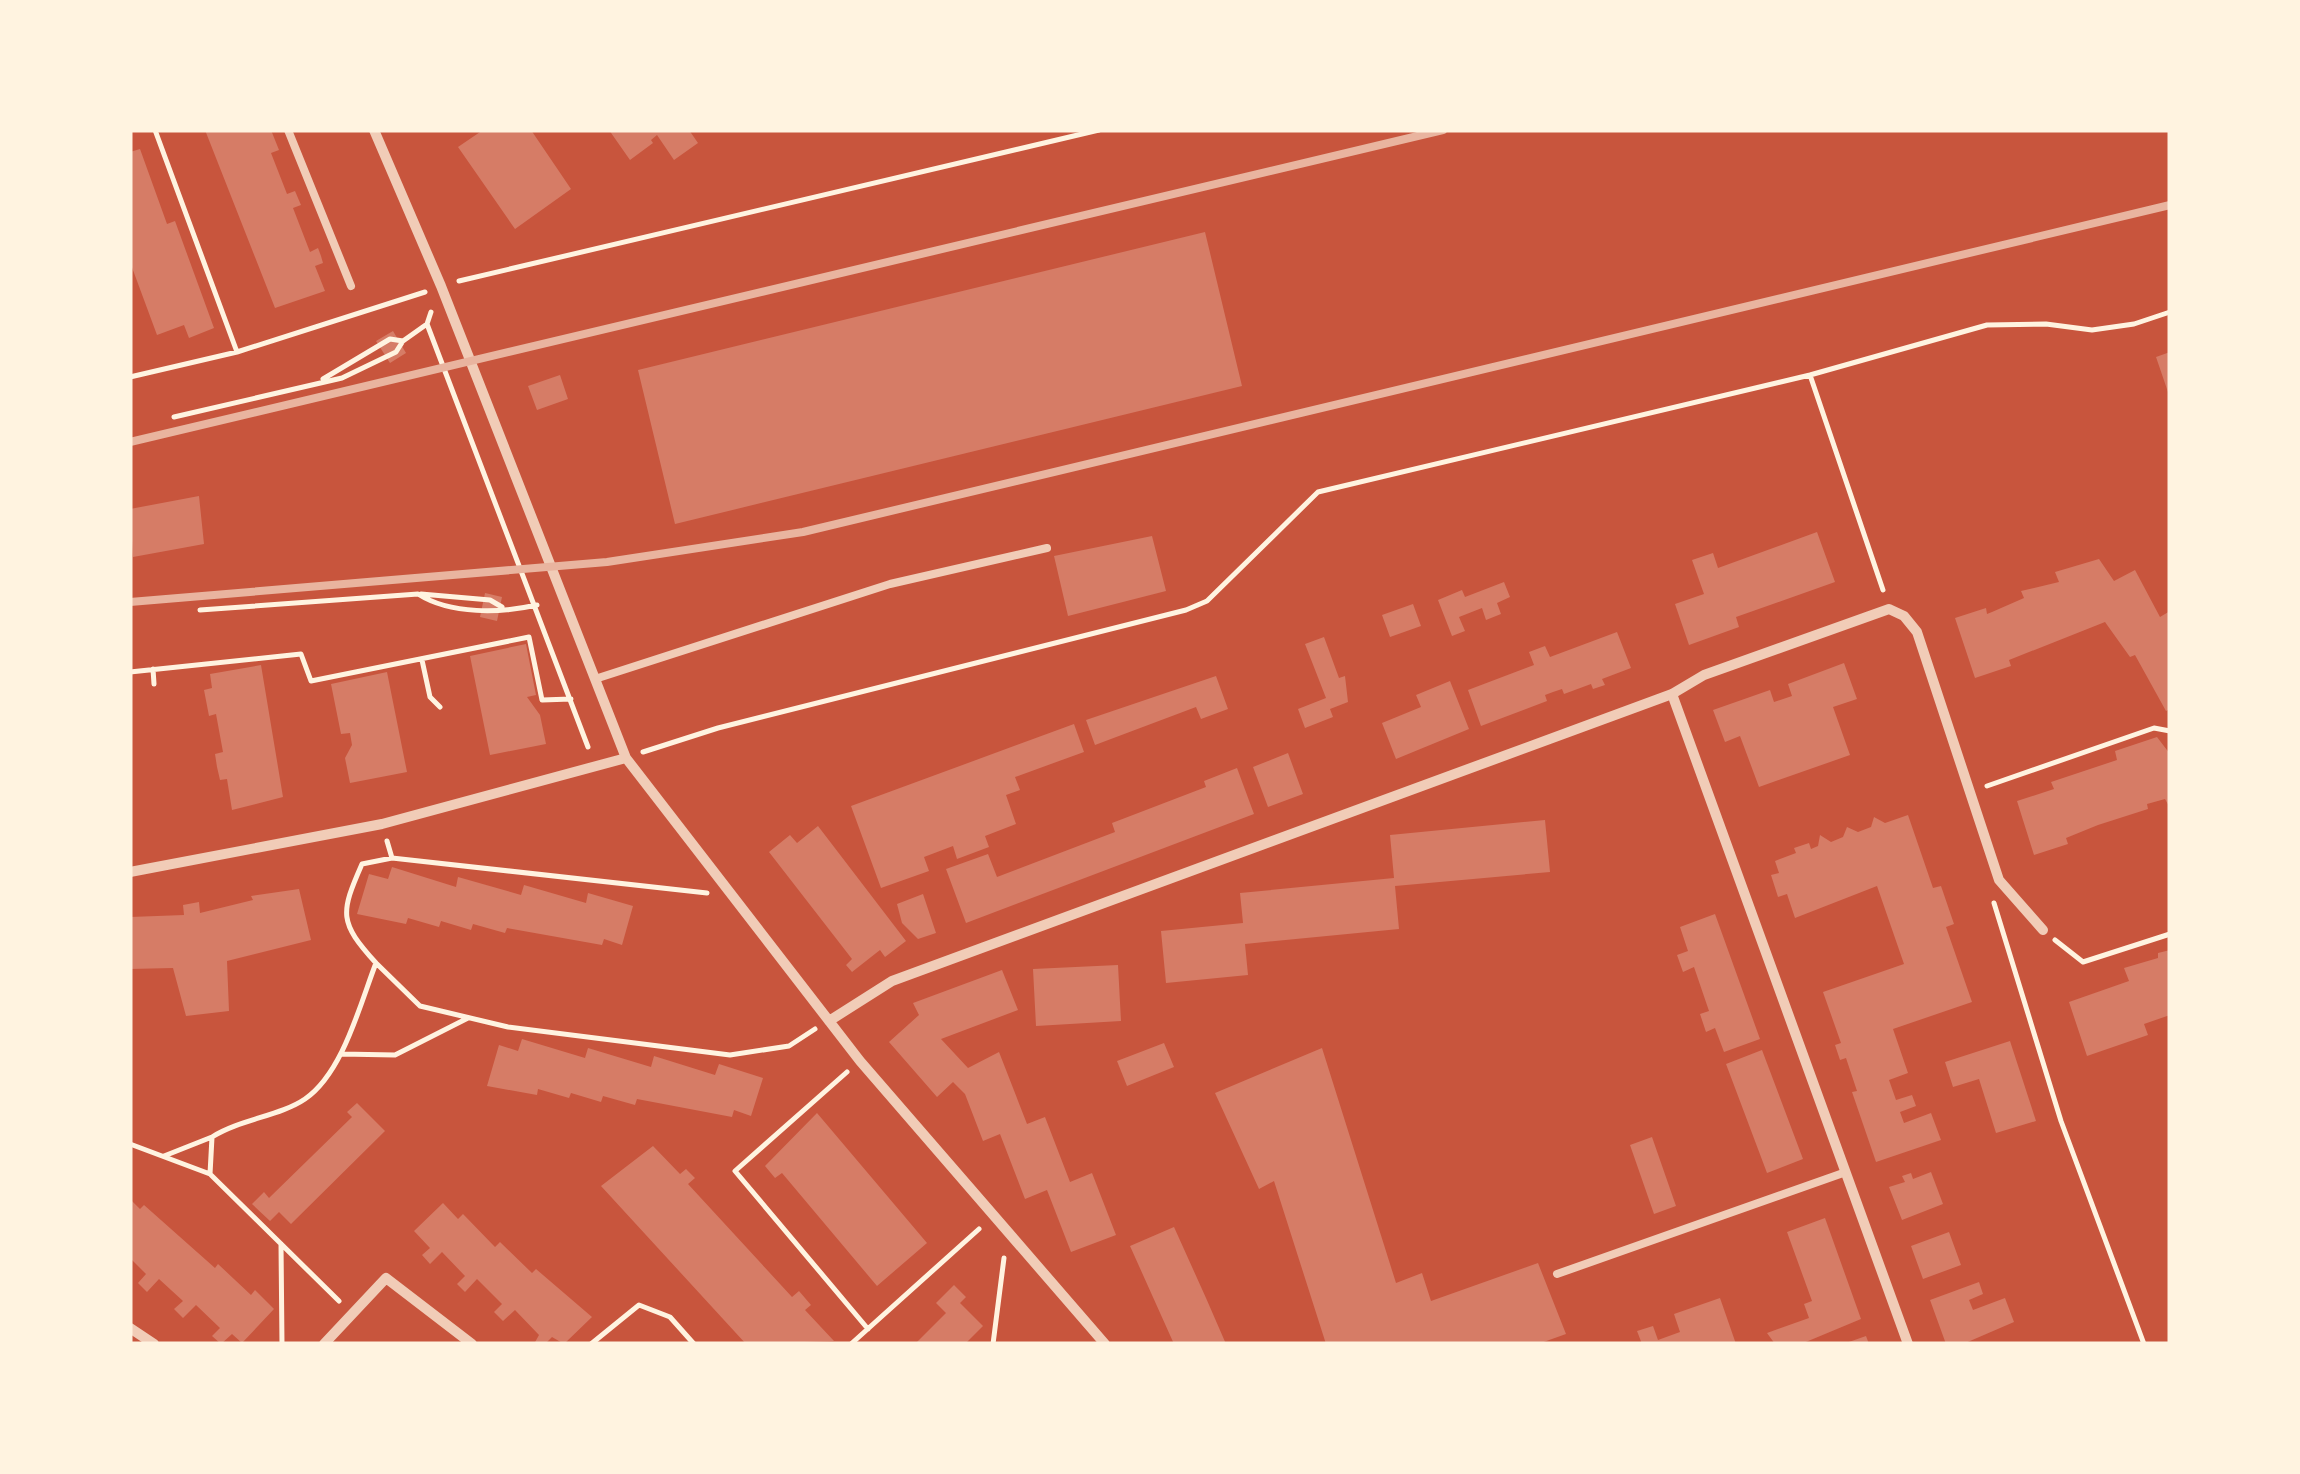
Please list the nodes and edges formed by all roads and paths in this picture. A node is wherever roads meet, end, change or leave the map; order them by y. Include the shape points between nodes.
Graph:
1 (155, 130) edge
2 (288, 130) edge
3 (374, 130) edge
4 (1099, 130) edge
5 (351, 286) dead end
6 (441, 286) junction
7 (2170, 312) edge
8 (427, 324) junction
9 (403, 341) junction
10 (237, 352) junction
11 (1810, 375) junction
12 (130, 376) edge
13 (319, 382) junction
14 (174, 417) dead end
15 (1046, 548) dead end
16 (418, 594) junction
17 (537, 605) junction
18 (503, 608) junction
19 (1889, 608) junction
20 (200, 610) dead end
21 (422, 660) junction
22 (152, 669) junction
23 (130, 672) edge
24 (595, 679) junction
25 (154, 684) dead end
26 (1672, 694) junction
27 (571, 698) junction
28 (440, 707) dead end
29 (2170, 731) edge
30 (626, 758) junction
31 (596, 769) junction
32 (1970, 792) junction
33 (382, 824) junction
34 (392, 858) junction
35 (130, 872) edge
36 (2000, 880) junction
37 (730, 895) junction
38 (2043, 930) joint
39 (2170, 934) edge
40 (376, 963) junction
41 (468, 1018) junction
42 (828, 1021) junction
43 (341, 1054) junction
44 (860, 1061) junction
45 (212, 1137) junction
46 (130, 1144) edge
47 (164, 1156) junction
48 (1846, 1172) junction
49 (210, 1174) junction
50 (994, 1215) junction
51 (1007, 1231) junction
52 (281, 1244) junction
53 (1557, 1274) dead end
54 (352, 1314) junction
55 (130, 1328) edge
56 (868, 1329) junction
57 (154, 1344) edge
58 (282, 1344) edge
59 (324, 1344) edge
60 (472, 1344) edge
61 (591, 1344) edge
62 (694, 1344) edge
63 (852, 1344) edge
64 (993, 1344) edge
65 (1104, 1344) edge
66 (1908, 1344) edge
67 (2144, 1344) edge

1 - 10 path
2 - 5 lane
3 - 6 street
4 - 6 path
6 - 8 path
6 - 10 path
6 - 24 street
7 - 11 path via 2092,330 1987,325
8 - 9 path
8 - 17 path
9 - 13 path via 390,339
9 - 13 path via 392,355
10 - 12 path
11 - 19 path
11 - 30 path via 1318,492 1207,601 1186,610 718,728
13 - 14 path
15 - 24 lane via 890,584
16 - 18 path via 490,600
16 - 18 path via 431,603
16 - 20 path
17 - 18 path
17 - 27 path
19 - 26 street via 1704,675
19 - 32 street via 1917,632
21 - 22 path via 311,681 301,654
21 - 27 path via 529,637 542,700
21 - 28 path via 430,698
22 - 23 path
22 - 25 path
24 - 30 street
26 - 42 street via 892,981
26 - 48 street
27 - 31 path
29 - 32 path via 2154,728
30 - 31 street
30 - 37 street
31 - 33 street
32 - 36 street
33 - 34 path
33 - 35 street
34 - 37 path
34 - 40 path via 362,864 344,906 349,933
36 - 38 street
36 - 67 path via 1993,910 2061,1121
37 - 42 street
38 - 39 path via 2082,962
40 - 41 path via 420,1006
40 - 43 path
41 - 42 path via 730,1055 788,1046
41 - 43 path via 395,1055
42 - 44 street
43 - 45 path via 305,1098
44 - 50 street
44 - 56 path via 735,1171
45 - 47 path
45 - 49 path
46 - 47 path
47 - 49 path
48 - 53 lane
48 - 66 street
49 - 52 path
50 - 51 street
50 - 56 path
51 - 64 path
51 - 65 street
52 - 54 path
52 - 58 path
54 - 59 street
54 - 60 street via 386,1278
55 - 57 street
56 - 63 path
61 - 62 path via 639,1305 670,1317

